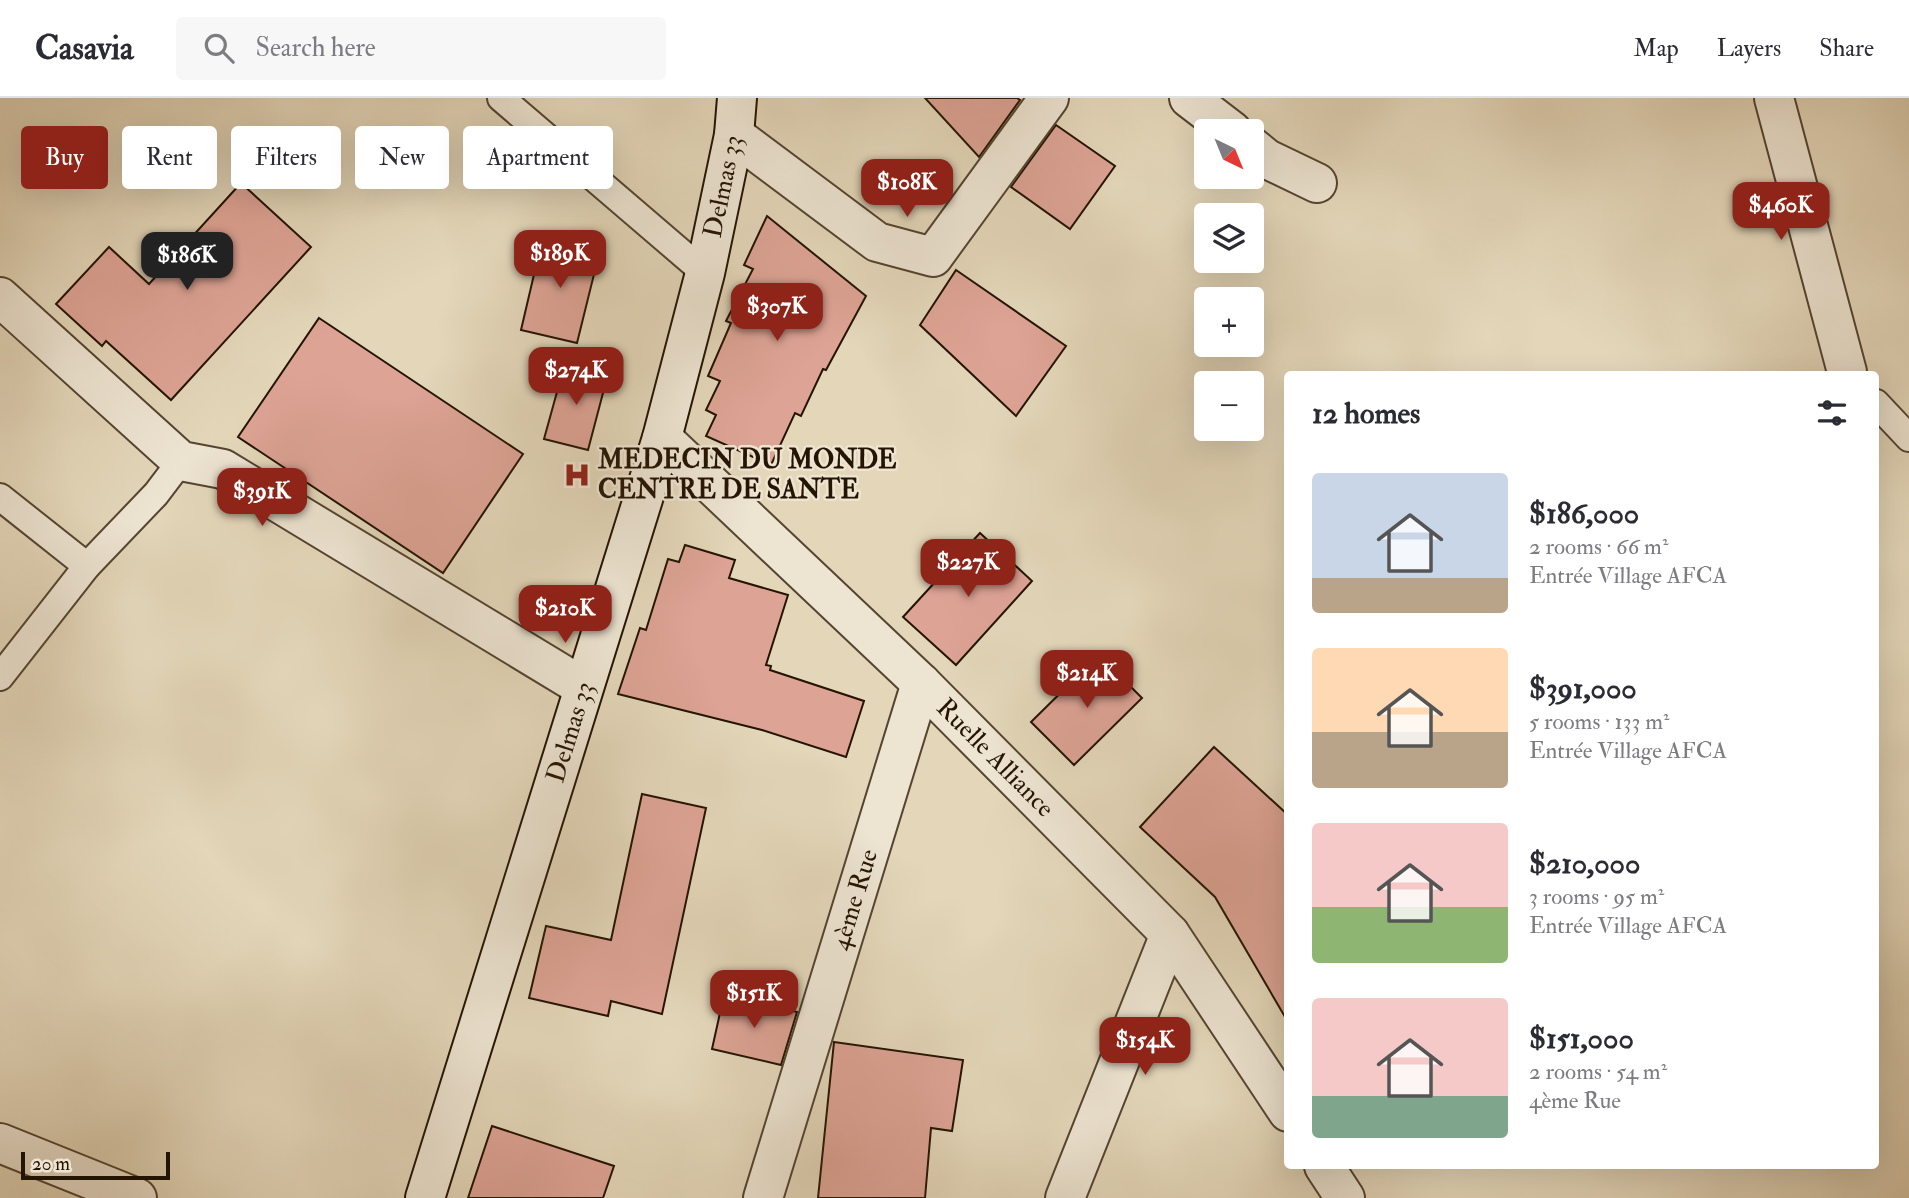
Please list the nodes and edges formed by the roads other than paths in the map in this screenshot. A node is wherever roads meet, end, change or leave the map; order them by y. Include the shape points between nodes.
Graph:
1 (501, 98) edge
2 (737, 98) edge
3 (1049, 98) edge
4 (1189, 98) edge
5 (1774, 98) edge
6 (1216, 119) edge
7 (734, 135) junction
8 (1264, 157) edge
9 (1317, 183) dead end
10 (705, 273) junction
11 (0, 297) edge
12 (1847, 371) edge
13 (1879, 406) edge
14 (662, 438) junction
15 (1909, 438) edge
16 (181, 461) junction
17 (0, 497) edge
18 (87, 566) junction
19 (0, 677) edge
20 (921, 683) junction
21 (583, 687) junction
22 (1170, 934) junction
23 (1284, 1106) edge
24 (0, 1143) edge
25 (1326, 1169) edge
26 (137, 1198) edge
27 (425, 1198) edge
28 (763, 1198) edge
29 (1065, 1198) edge
30 (1345, 1198) edge

1 - 10 lane
2 - 7 street, Delmas 33
3 - 7 street via 933,257 877,242
4 - 6 street
5 - 12 street
7 - 10 street, Delmas 33
8 - 9 street
10 - 14 street, Delmas 33
11 - 16 street
13 - 15 lane
14 - 20 street, Ruelle Alliance
14 - 21 street, Delmas 33
16 - 18 lane
16 - 21 street via 223,469
17 - 18 lane
18 - 19 lane
20 - 22 street, Ruelle Alliance
20 - 28 street, 4ème Rue
21 - 27 street, Delmas 33
22 - 23 street, Ruelle Alliance
22 - 29 street
24 - 26 street
25 - 30 street

